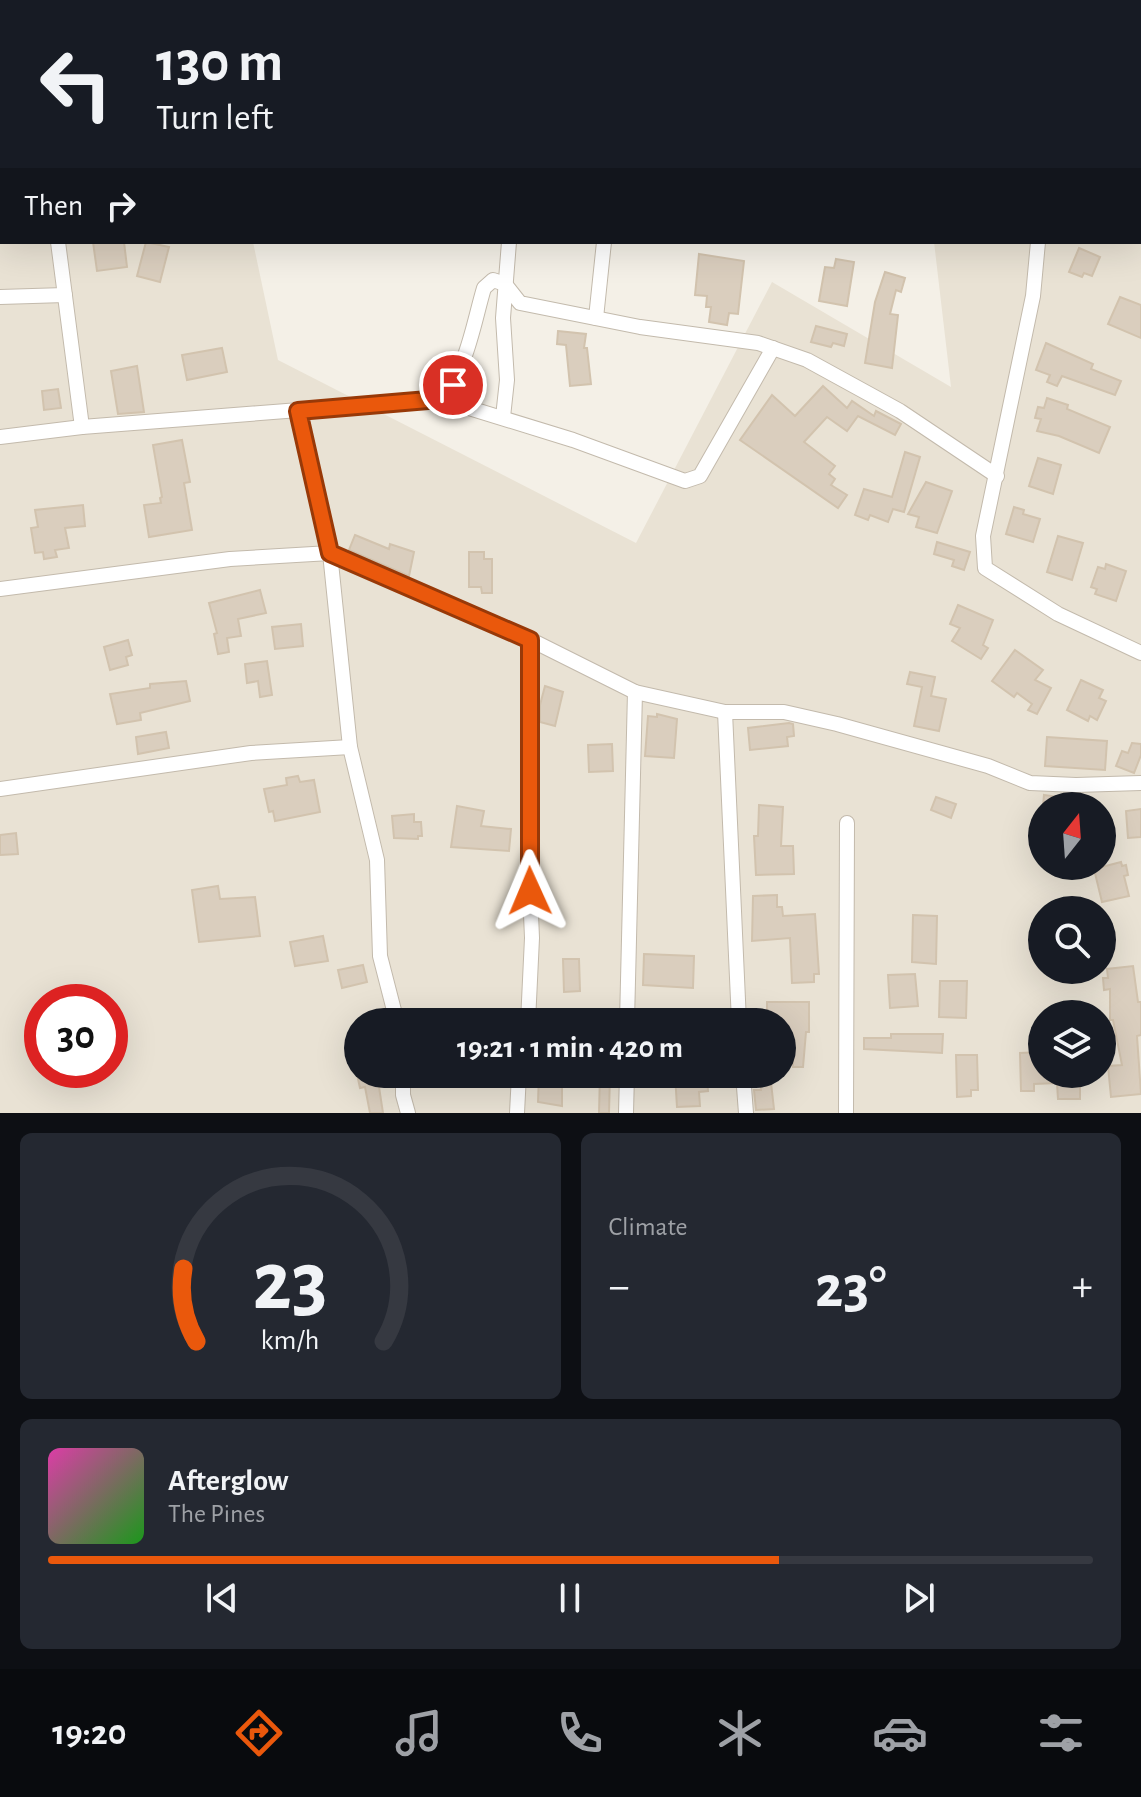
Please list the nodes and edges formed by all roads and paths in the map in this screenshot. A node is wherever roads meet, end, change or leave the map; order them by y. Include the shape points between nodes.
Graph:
1 (58, 244) edge
2 (509, 244) edge
3 (604, 244) edge
4 (1038, 244) edge
5 (505, 284) junction
6 (65, 295) junction
7 (0, 297) edge
8 (596, 318) junction
9 (773, 348) junction
10 (440, 399) junction
11 (298, 411) junction
12 (503, 417) junction
13 (82, 427) junction
14 (0, 437) edge
15 (997, 476) junction
16 (330, 553) junction
17 (0, 589) edge
18 (530, 640) junction
19 (1141, 653) edge
20 (635, 692) junction
21 (725, 712) junction
22 (350, 747) junction
23 (1141, 783) edge
24 (0, 789) edge
25 (847, 823) dead end
26 (393, 1008) edge
27 (531, 1008) edge
28 (627, 1008) edge
29 (738, 1008) edge
30 (403, 1088) edge
31 (518, 1088) edge
32 (627, 1088) edge
33 (744, 1088) edge
34 (408, 1113) edge
35 (517, 1113) edge
36 (626, 1113) edge
37 (746, 1113) edge
38 (846, 1113) edge

1 - 6 street
2 - 5 street
3 - 8 street
4 - 15 street via 1033,296
5 - 8 street via 520,303
5 - 10 street via 493,280 484,288 460,369
5 - 12 street
6 - 7 street
6 - 13 street
8 - 9 street
9 - 12 street via 700,476 685,481
9 - 15 street via 807,360 900,411
10 - 11 street
10 - 12 street
11 - 13 street
11 - 16 street
13 - 14 street
15 - 19 street via 983,536 985,568 1058,614
16 - 17 street via 230,559
16 - 18 street
16 - 22 street
18 - 20 street
18 - 27 street
20 - 21 street
20 - 28 street
21 - 23 street via 784,712 837,724 1030,783
21 - 29 street
22 - 24 street via 251,753
22 - 26 street via 377,860 380,956
25 - 38 street
30 - 34 street
31 - 35 street
32 - 36 street
33 - 37 street

